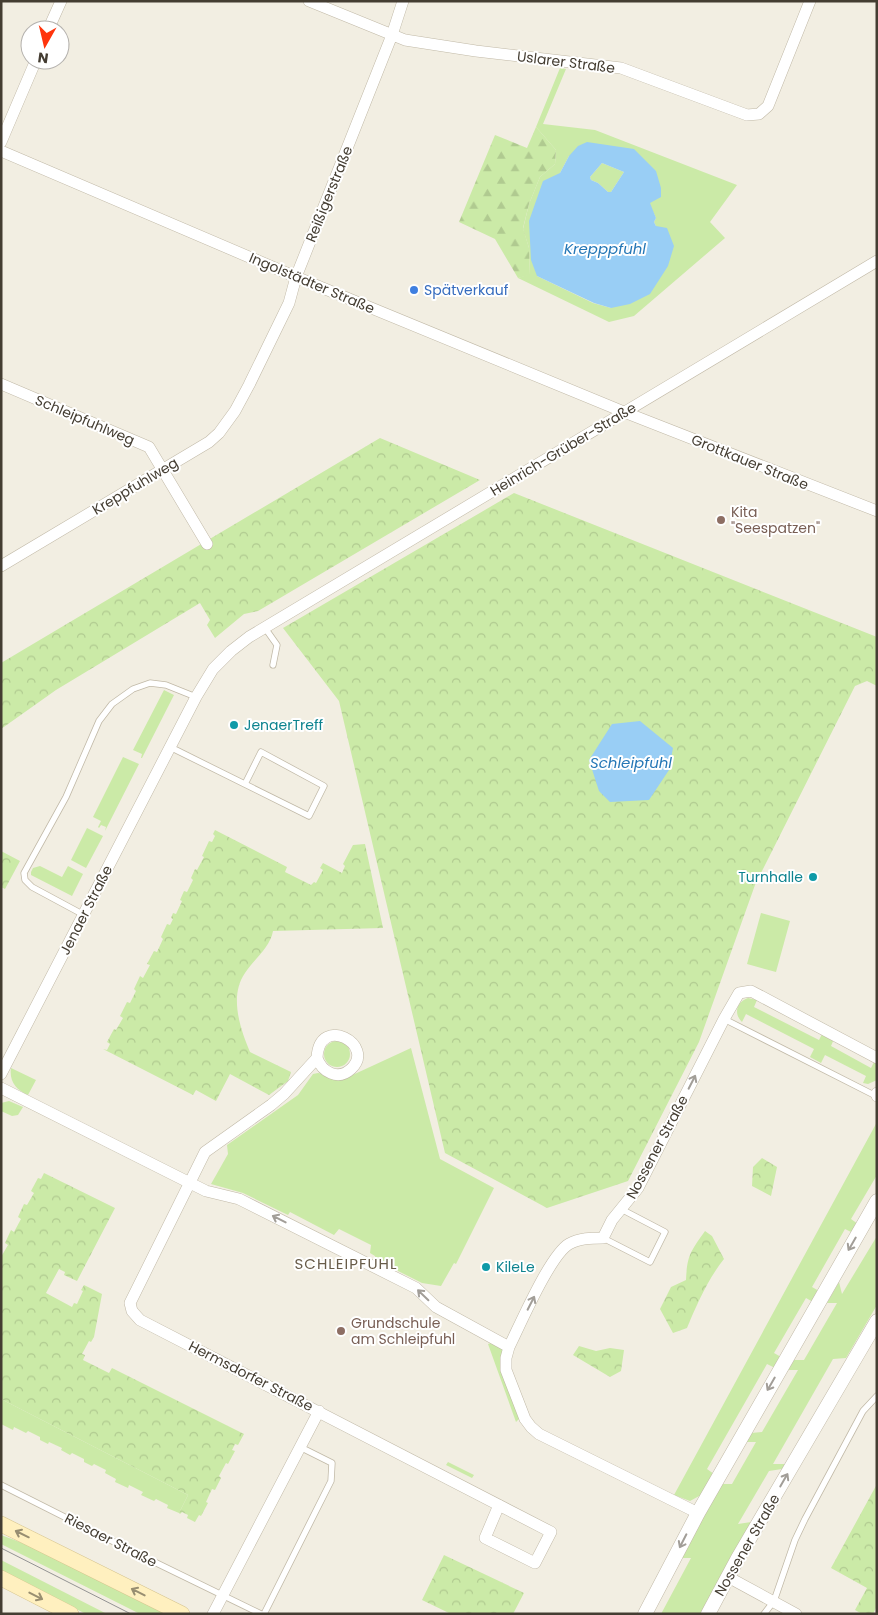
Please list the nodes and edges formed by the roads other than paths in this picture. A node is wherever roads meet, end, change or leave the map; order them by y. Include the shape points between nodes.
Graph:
1 (60, 1) edge
2 (309, 1) edge
3 (403, 1) edge
4 (810, 1) edge
5 (52, 20) edge
6 (392, 35) junction
7 (32, 70) edge
8 (1, 142) edge
9 (1, 151) edge
10 (877, 261) edge
11 (296, 277) junction
12 (1, 384) edge
13 (249, 385) joint
14 (624, 412) junction
15 (162, 470) junction
16 (877, 512) edge
17 (207, 544) dead end
18 (1, 566) edge
19 (265, 628) junction
20 (249, 637) joint
21 (273, 665) dead end
22 (196, 697) junction
23 (170, 747) junction
24 (245, 784) junction
25 (84, 915) junction
26 (724, 1019) junction
27 (317, 1058) dead end
28 (877, 1058) edge
29 (1, 1074) edge
30 (1, 1088) edge
31 (876, 1095) edge
32 (190, 1182) junction
33 (877, 1201) edge
34 (621, 1209) junction
35 (603, 1238) junction
36 (875, 1327) edge
37 (509, 1347) junction
38 (877, 1396) edge
39 (319, 1411) junction
40 (300, 1447) junction
41 (1, 1485) edge
42 (499, 1505) junction
43 (698, 1513) junction
44 (1, 1524) edge
45 (728, 1577) junction
46 (1, 1578) edge
47 (222, 1594) junction
48 (774, 1601) junction
49 (71, 1614) edge
50 (182, 1614) edge
51 (213, 1614) edge
52 (262, 1614) edge
53 (645, 1614) edge
54 (708, 1614) edge
55 (764, 1614) edge
56 (796, 1614) edge

1 - 5 street
2 - 6 street, Uslarer Straße
3 - 6 street, Reißigerstraße
4 - 6 street, Uslarer Straße via 768,106 759,114 747,115 621,68 476,51
6 - 11 street, Reißigerstraße
7 - 8 street
9 - 11 street, Ingolstädter Straße
10 - 14 street, Heinrich-Grüber-Straße
11 - 13 street, Reißigerstraße via 289,303
11 - 14 street, Ingolstädter Straße
12 - 15 street, Schleipfuhlweg via 149,447
13 - 15 street, Kreppfuhlweg via 235,411 210,442
14 - 16 street, Grottkauer Straße
14 - 19 street, Heinrich-Grüber-Straße
15 - 17 street, Schleipfuhlweg
15 - 18 street, Kreppfuhlweg
19 - 20 street, Heinrich-Grüber-Straße
19 - 21 lane via 277,646
20 - 22 street, Jenaer Straße via 213,669
22 - 23 street, Jenaer Straße
22 - 25 lane via 166,685 150,683 133,689 112,704 99,721 66,797 24,873 25,880 32,887
23 - 24 lane
23 - 25 street, Jenaer Straße
24 - 24 lane via 261,752 324,786 309,816
25 - 29 street, Jenaer Straße
26 - 28 street, Nossener Straße via 739,992 751,991
26 - 31 lane
34 -> 26 street, Nossener Straße via 638,1188
27 - 32 street, Hermsdorfer Straße via 284,1094 205,1152
30 - 32 street
37 -> 32 street via 436,1307 416,1288 239,1199
32 - 39 street, Hermsdorfer Straße via 130,1303 132,1311 140,1320
33 -> 43 street
34 - 35 street, Nossener Straße
34 - 35 lane via 665,1232 650,1262
37 -> 35 street via 559,1253 569,1244 584,1238
45 -> 36 street, Nossener Straße
37 - 43 street via 506,1370 531,1427 539,1434
38 - 48 lane via 863,1411 804,1520
39 - 40 street
39 - 42 street, Hermsdorfer Straße
40 - 47 street
40 - 52 lane, Riesaer Straße via 332,1463 330,1480
41 - 47 lane, Riesaer Straße
42 - 42 street, Hermsdorfer Straße via 485,1538 535,1564 551,1532
43 -> 53 street
50 -> 44 main road
45 - 48 street
45 - 54 street, Nossener Straße
46 -> 49 main road
47 - 51 street
47 - 52 lane, Riesaer Straße
48 - 55 lane
48 - 56 street

